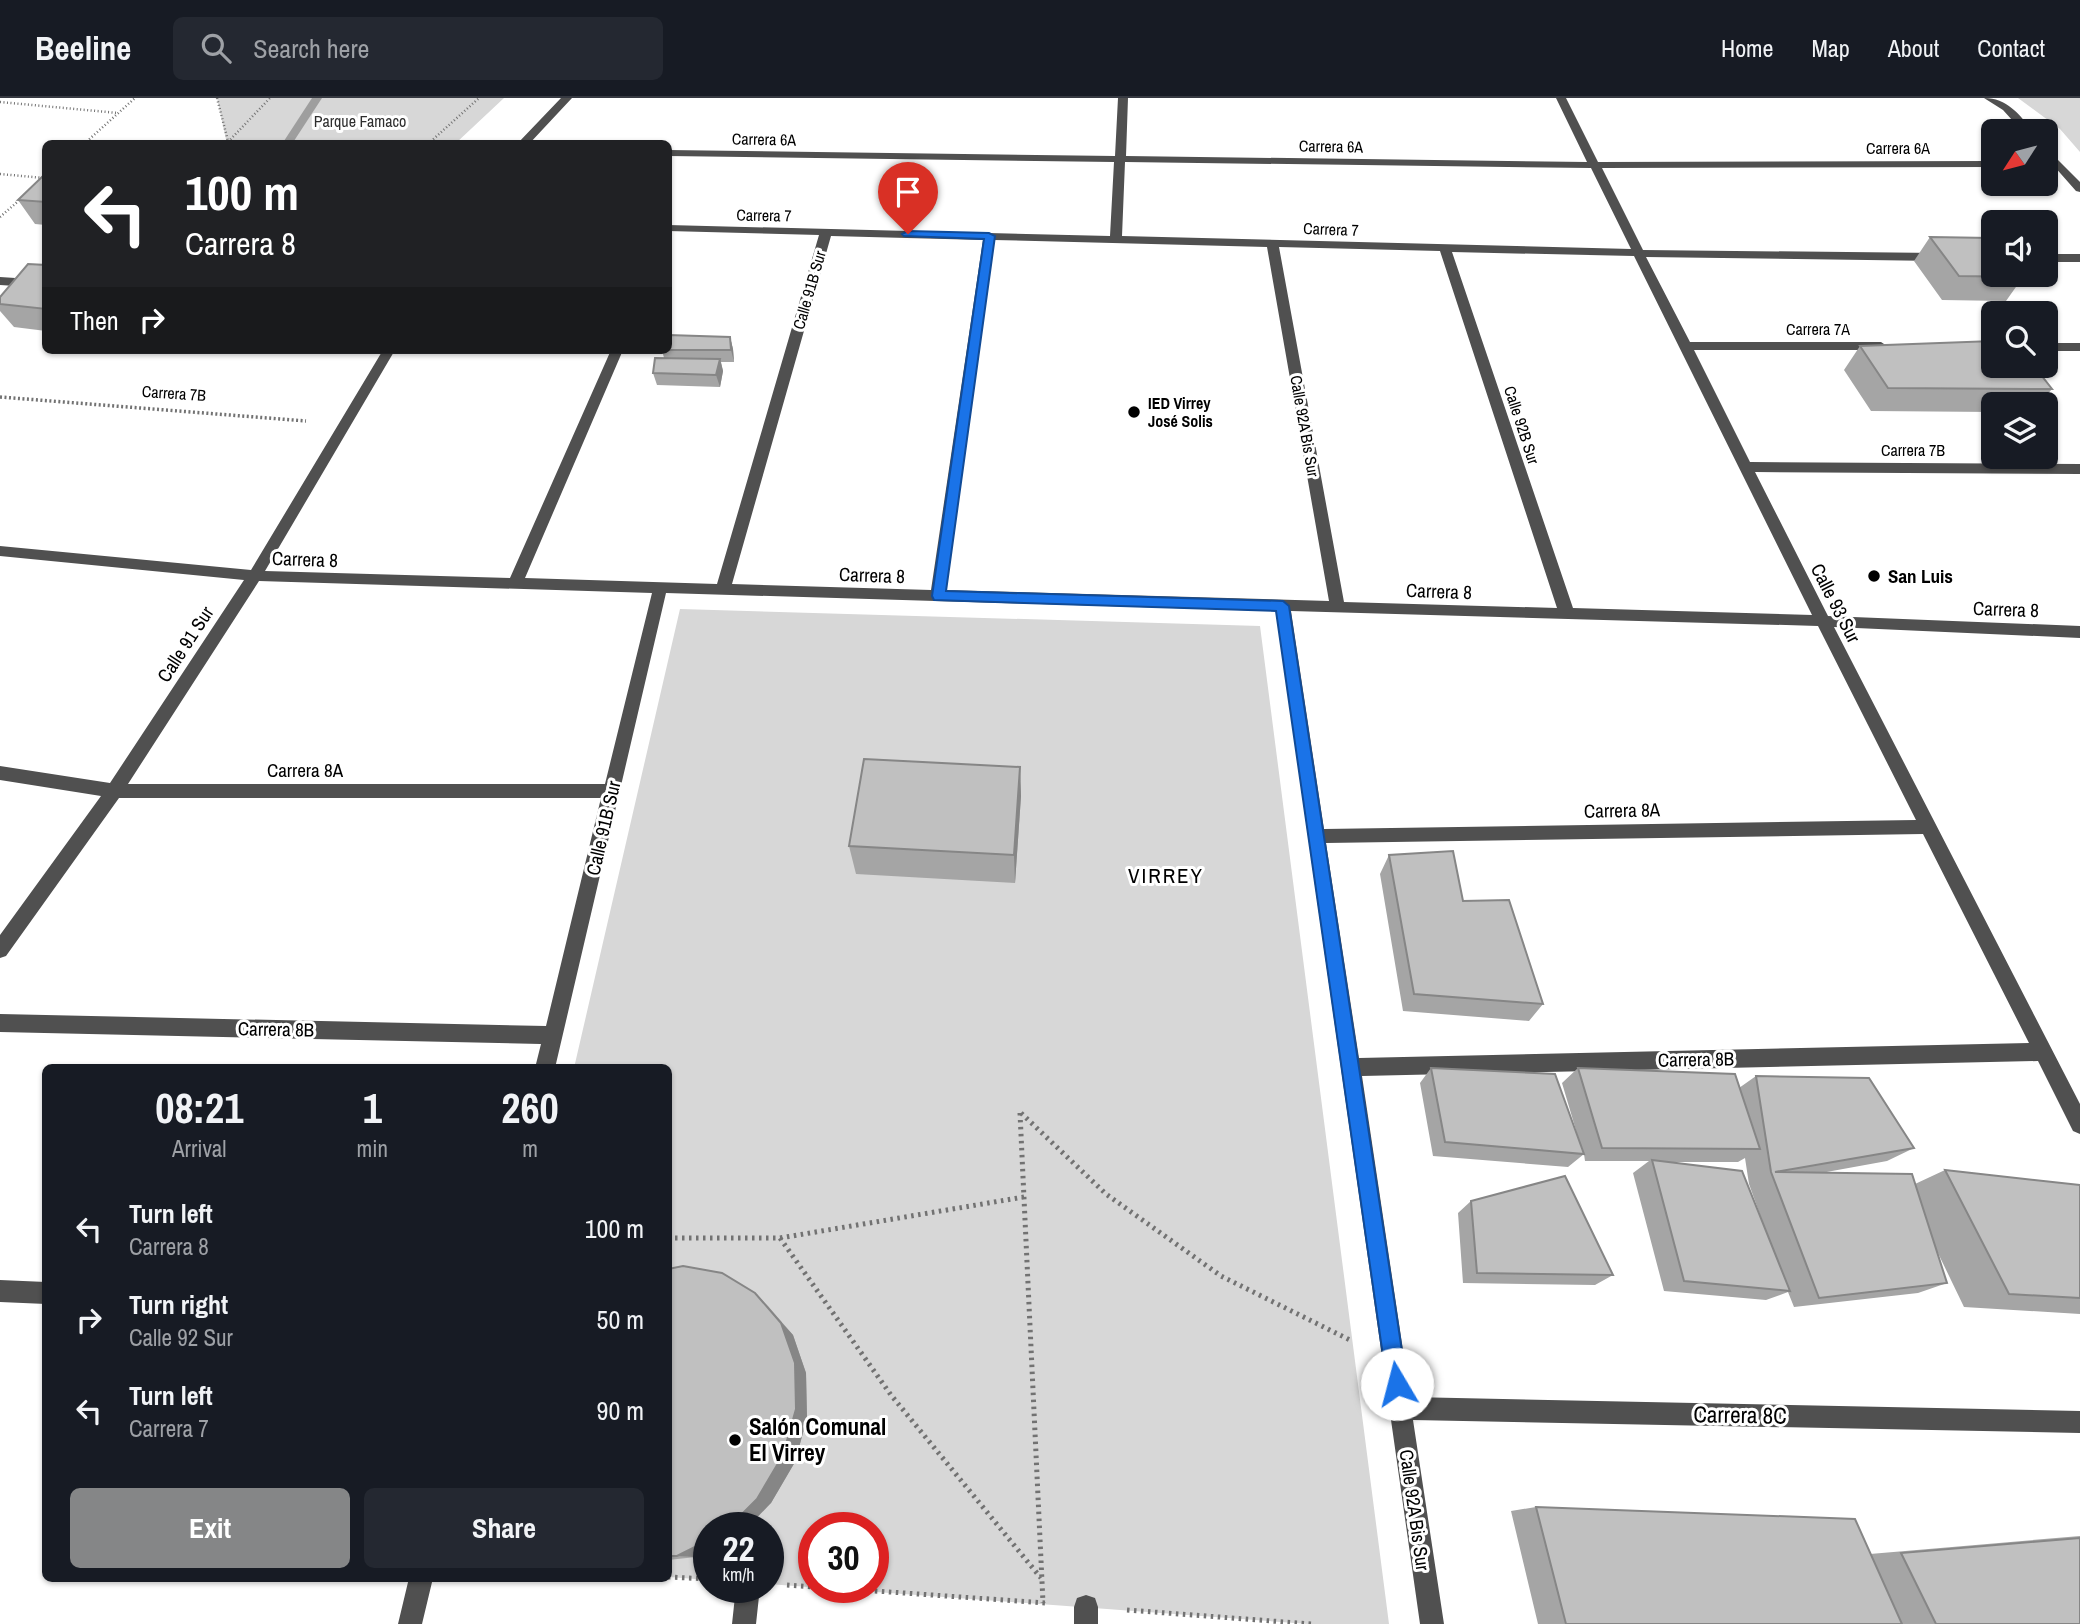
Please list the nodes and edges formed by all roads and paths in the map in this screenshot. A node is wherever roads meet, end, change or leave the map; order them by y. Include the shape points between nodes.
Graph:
1 (135, 98) edge
2 (217, 98) edge
3 (224, 98) edge
4 (270, 98) edge
5 (479, 98) edge
6 (566, 98) edge
7 (1124, 98) edge
8 (1561, 98) edge
9 (1989, 98) edge
10 (0, 102) edge
11 (218, 103) junction
12 (118, 113) junction
13 (2017, 119) edge
14 (88, 140) edge
15 (228, 140) edge
16 (232, 140) edge
17 (432, 140) edge
18 (526, 140) edge
19 (672, 153) edge
20 (1120, 159) junction
21 (1981, 164) edge
22 (1594, 165) junction
23 (2058, 170) edge
24 (0, 174) edge
25 (42, 178) edge
26 (42, 181) edge
27 (36, 186) edge
28 (2080, 189) edge
29 (27, 194) edge
30 (0, 217) edge
31 (672, 229) edge
32 (826, 232) junction
33 (989, 236) junction
34 (1116, 239) junction
35 (1272, 243) junction
36 (1445, 248) junction
37 (1638, 253) junction
38 (1952, 257) edge
39 (2058, 258) edge
40 (2080, 258) edge
41 (0, 281) edge
42 (42, 284) edge
43 (1685, 346) junction
44 (1899, 346) edge
45 (2058, 347) edge
46 (2080, 347) edge
47 (387, 354) edge
48 (615, 354) edge
49 (0, 397) edge
50 (346, 424) junction
51 (1745, 467) junction
52 (2080, 469) edge
53 (0, 551) edge
54 (255, 576) junction
55 (514, 584) junction
56 (660, 589) junction
57 (723, 590) junction
58 (938, 596) junction
59 (1283, 606) junction
60 (1338, 608) junction
61 (1567, 614) junction
62 (1823, 621) junction
63 (2080, 632) edge
64 (0, 773) edge
65 (114, 791) junction
66 (611, 792) junction
67 (1928, 827) junction
68 (1316, 835) junction
69 (0, 950) edge
70 (0, 1023) edge
71 (553, 1035) junction
72 (2043, 1052) junction
73 (546, 1064) edge
74 (1350, 1067) junction
75 (2080, 1124) edge
76 (1024, 1197) junction
77 (672, 1238) edge
78 (780, 1238) junction
79 (0, 1291) edge
80 (42, 1293) edge
81 (1393, 1361) junction
82 (1400, 1408) junction
83 (2080, 1422) edge
84 (672, 1577) edge
85 (693, 1578) edge
86 (1041, 1578) junction
87 (420, 1582) edge
88 (746, 1603) edge
89 (1043, 1603) dead end
90 (410, 1624) edge
91 (744, 1624) edge
92 (1432, 1624) edge

1 - 12 path
2 - 11 path
3 - 11 path
4 - 16 path
5 - 17 path
6 - 18 street
7 - 20 street
8 - 22 street, Calle 93 Sur
9 - 13 street
10 - 12 path
11 - 15 path
12 - 14 path
19 - 20 street, Carrera 6A
20 - 22 street, Carrera 6A
20 - 34 street
21 - 22 street, Carrera 6A
22 - 37 street, Calle 93 Sur
23 - 28 street
24 - 25 path
26 - 27 path
29 - 30 path
31 - 32 street, Carrera 7
32 - 33 street, Carrera 7
32 - 57 street, Calle 91B Sur
33 - 34 street, Carrera 7
33 - 58 street
34 - 35 street, Carrera 7
35 - 36 street, Carrera 7
35 - 60 street, Calle 92A Bis Sur
36 - 37 street, Carrera 7
36 - 61 street, Calle 92B Sur
37 - 38 street, Carrera 7
37 - 43 street, Calle 93 Sur
39 - 40 street
41 - 42 street
43 - 44 street, Carrera 7A
43 - 51 street, Calle 93 Sur
45 - 46 street
47 - 50 street, Calle 91 Sur
48 - 55 street
49 - 50 path, Carrera 7B
50 - 54 street, Calle 91 Sur
51 - 52 street, Carrera 7B
51 - 62 street, Calle 93 Sur
53 - 54 street, Carrera 8
54 - 55 street, Carrera 8
54 - 65 street, Calle 91 Sur
55 - 56 street, Carrera 8
56 - 57 street, Carrera 8
56 - 66 street, Calle 91B Sur
57 - 58 street, Carrera 8
58 - 59 street, Carrera 8
59 - 60 street, Carrera 8
59 - 68 street, Calle 92A Bis Sur
60 - 61 street, Carrera 8
61 - 62 street, Carrera 8
62 - 63 street, Carrera 8
62 - 67 street, Calle 93 Sur
64 - 65 street, Carrera 8A
65 - 66 street, Carrera 8A
65 - 69 street, Calle 91 Sur
66 - 71 street, Calle 91B Sur
67 - 68 street, Carrera 8A
67 - 72 street, Calle 93 Sur
68 - 74 street, Calle 92A Bis Sur
70 - 71 street, Carrera 8B
71 - 73 street, Calle 91B Sur
72 - 74 street, Carrera 8B
72 - 75 street, Calle 93 Sur
74 - 81 street, Calle 92A Bis Sur
76 - 78 path
76 - 81 path via 1020,1113 1106,1194 1221,1276
76 - 86 path
77 - 78 path
78 - 86 path via 891,1395
79 - 80 street
81 - 82 street, Calle 92A Bis Sur
82 - 83 street, Carrera 8C
82 - 92 street, Calle 92A Bis Sur
84 - 85 path
86 - 89 path
87 - 90 street
88 - 91 street

